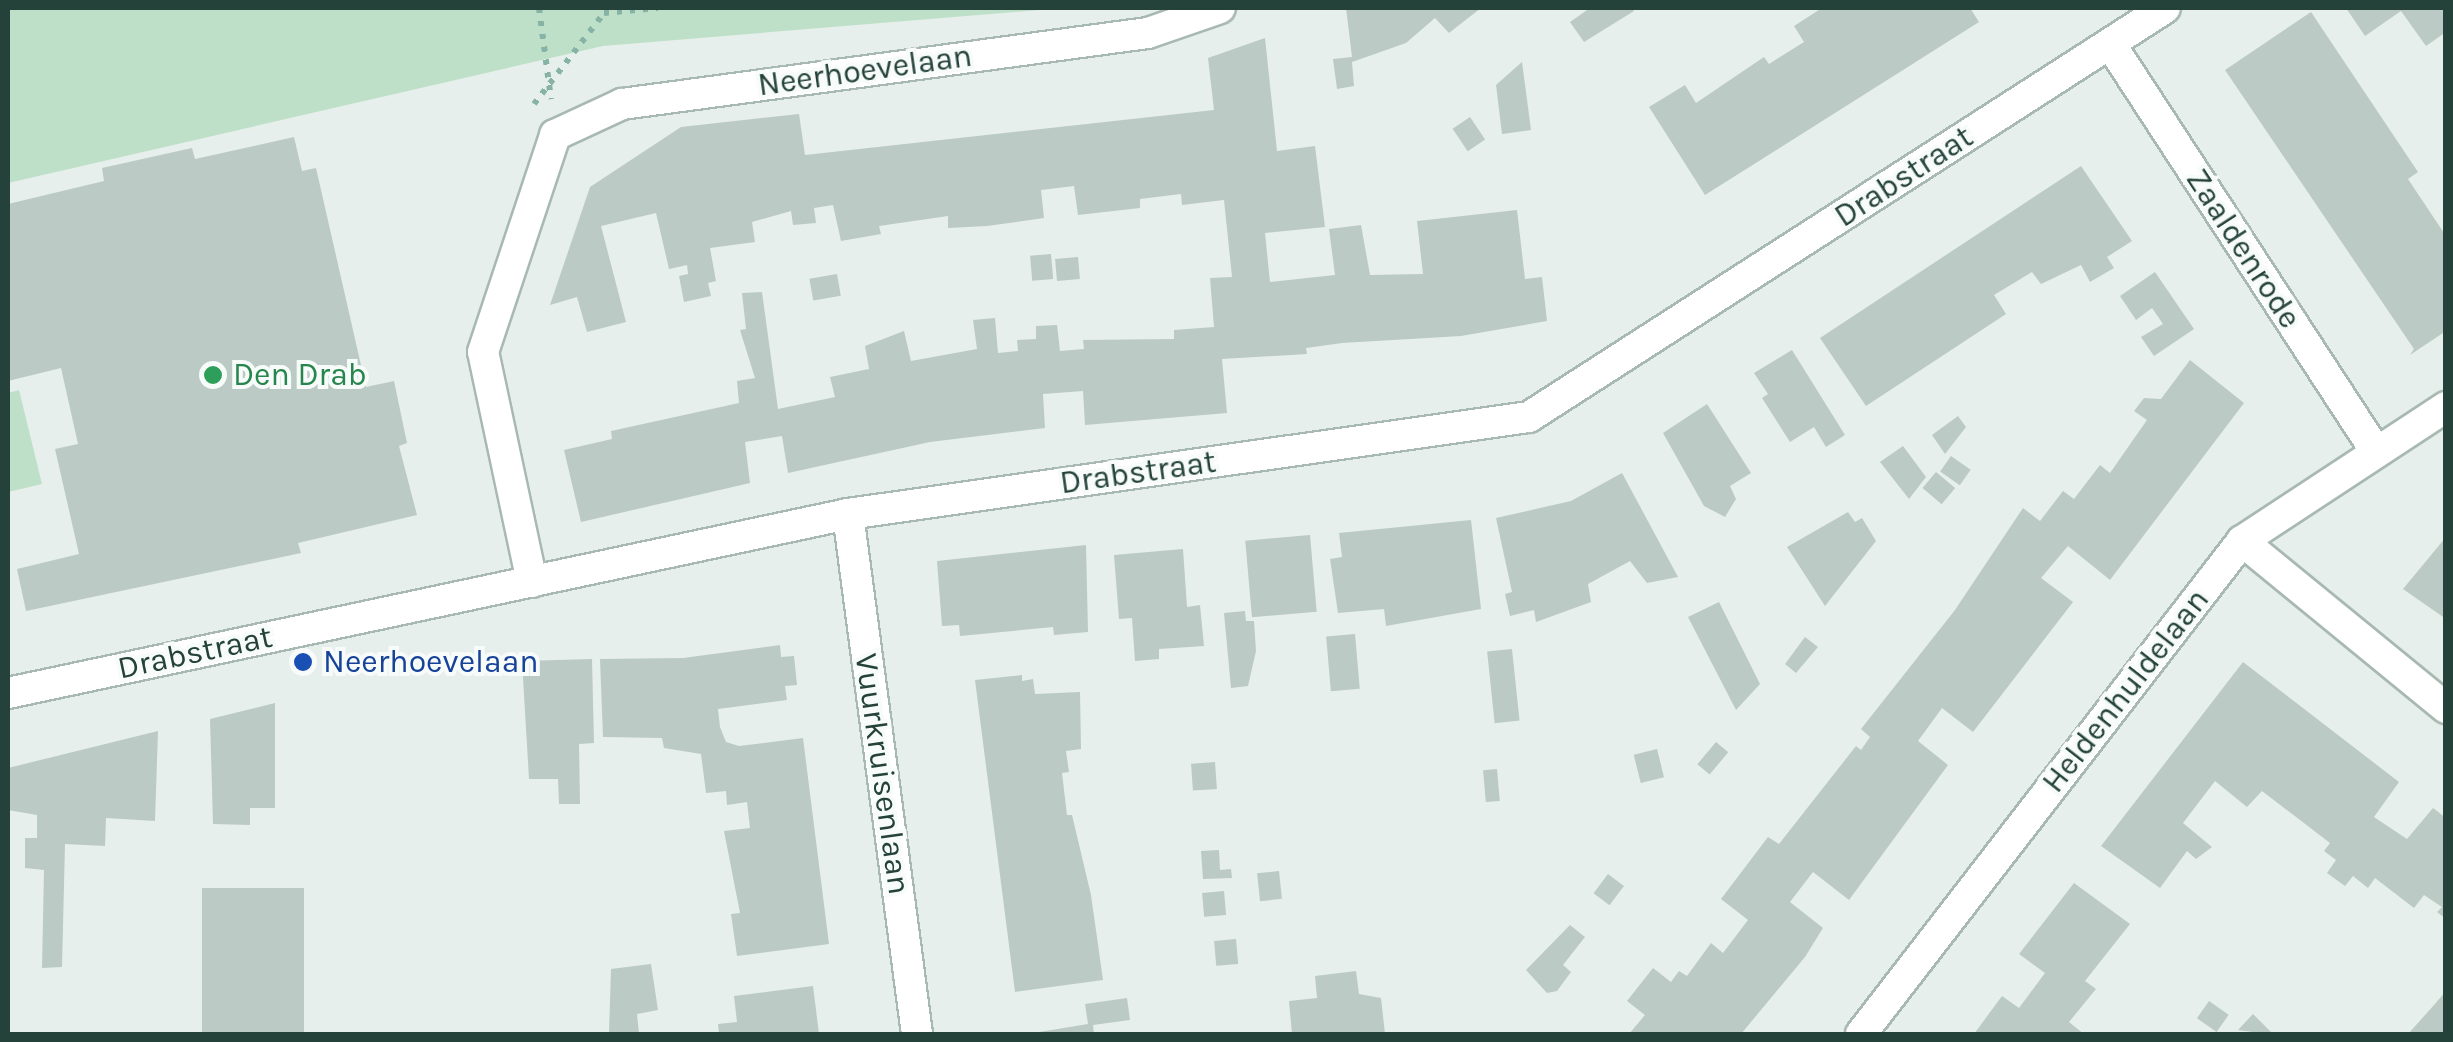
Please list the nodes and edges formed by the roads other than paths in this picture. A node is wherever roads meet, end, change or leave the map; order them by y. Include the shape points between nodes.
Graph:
1 (1220, 8) edge
2 (2166, 8) edge
3 (2111, 45) junction
4 (2446, 407) edge
5 (2376, 452) junction
6 (848, 514) junction
7 (2242, 541) junction
8 (532, 582) junction
9 (8, 693) edge
10 (2446, 708) edge
11 (917, 1034) edge
12 (1861, 1034) edge

1 - 8 street, Neerhoevelaan via 1148,33 622,104 555,135 483,352
2 - 3 street, Drabstraat
3 - 5 street, Zaaldenrode
3 - 6 street, Drabstraat via 1528,417
4 - 5 street, Heldenhuldelaan
5 - 7 street, Heldenhuldelaan
6 - 8 street, Drabstraat
6 - 11 street, Vuurkruisenlaan
7 - 10 street
7 - 12 street, Heldenhuldelaan
8 - 9 street, Drabstraat

